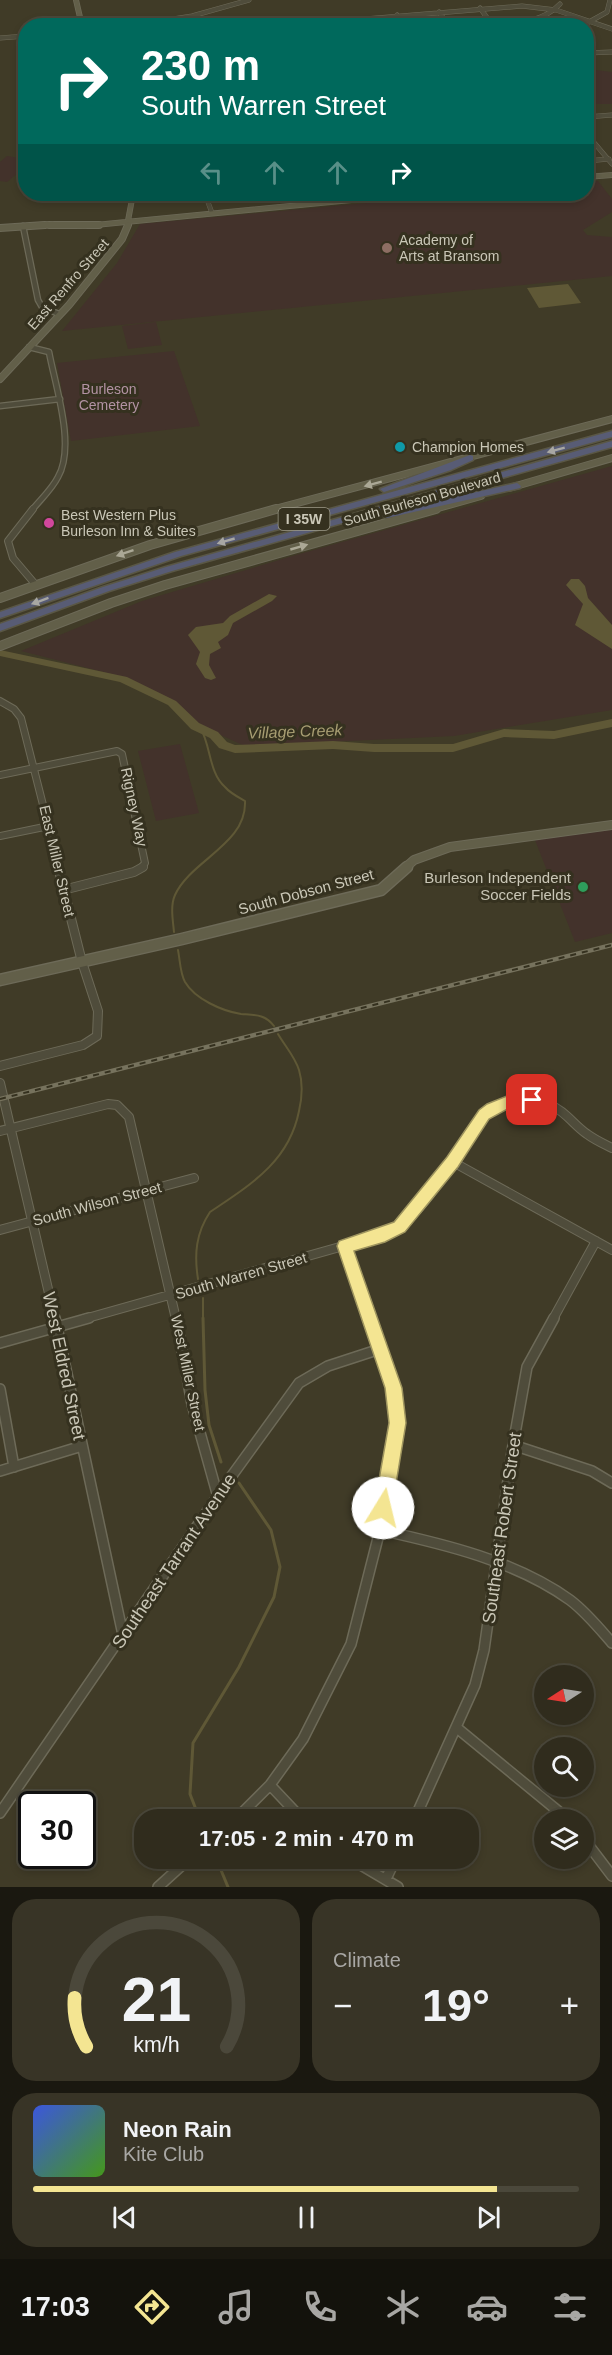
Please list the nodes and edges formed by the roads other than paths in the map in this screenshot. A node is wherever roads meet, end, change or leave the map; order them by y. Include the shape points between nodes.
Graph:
1 (76, 0) edge
2 (249, 0) edge
3 (610, 0) edge
4 (560, 4) dead end
5 (480, 8) junction
6 (555, 10) junction
7 (439, 12) junction
8 (397, 15) junction
9 (80, 18) edge
10 (179, 18) edge
11 (355, 18) edge
12 (399, 18) edge
13 (443, 18) edge
14 (488, 18) edge
15 (536, 18) edge
16 (578, 18) edge
17 (594, 20) edge
18 (594, 24) edge
19 (612, 29) edge
20 (18, 37) edge
21 (0, 38) edge
22 (610, 51) edge
23 (594, 52) edge
24 (612, 115) edge
25 (594, 116) edge
26 (594, 143) edge
27 (594, 161) edge
28 (610, 162) edge
29 (612, 175) edge
30 (594, 176) edge
31 (133, 201) edge
32 (207, 201) edge
33 (337, 201) edge
34 (132, 212) junction
35 (212, 213) junction
36 (130, 220) junction
37 (108, 221) junction
38 (49, 225) junction
39 (96, 225) junction
40 (23, 226) junction
41 (0, 228) edge
42 (124, 234) junction
43 (59, 314) junction
44 (29, 347) junction
45 (0, 379) edge
46 (60, 399) junction
47 (0, 406) edge
48 (612, 419) edge
49 (612, 434) edge
50 (612, 444) edge
51 (470, 458) junction
52 (612, 458) edge
53 (516, 486) junction
54 (256, 538) junction
55 (35, 584) junction
56 (0, 598) edge
57 (0, 615) edge
58 (2, 627) edge
59 (0, 646) edge
60 (0, 701) edge
61 (35, 768) junction
62 (0, 775) edge
63 (612, 825) edge
64 (49, 826) junction
65 (0, 836) edge
66 (63, 890) junction
67 (82, 962) junction
68 (0, 980) edge
69 (0, 1066) edge
70 (0, 1083) edge
71 (11, 1128) junction
72 (0, 1131) edge
73 (612, 1148) edge
74 (453, 1162) junction
75 (194, 1179) dead end
76 (146, 1191) junction
77 (34, 1221) junction
78 (0, 1230) edge
79 (596, 1241) junction
80 (345, 1246) junction
81 (612, 1250) edge
82 (172, 1296) junction
83 (55, 1328) junction
84 (0, 1343) edge
85 (380, 1349) junction
86 (0, 1389) edge
87 (82, 1446) junction
88 (513, 1446) junction
89 (14, 1467) junction
90 (0, 1471) edge
91 (612, 1483) edge
92 (218, 1497) junction
93 (380, 1530) junction
94 (497, 1564) junction
95 (123, 1635) junction
96 (612, 1643) edge
97 (457, 1728) junction
98 (270, 1785) junction
99 (246, 1809) edge
100 (293, 1809) edge
101 (419, 1809) edge
102 (556, 1809) edge
103 (0, 1813) edge
104 (594, 1852) edge
105 (178, 1869) edge
106 (368, 1869) edge
107 (391, 1869) edge
108 (612, 1876) edge
109 (386, 1879) junction
110 (158, 1887) edge
111 (398, 1887) edge

1 - 9 main road
2 - 10 street
3 - 17 street via 608,12
4 - 6 street
5 - 6 street via 522,6
5 - 7 street
5 - 14 street
6 - 15 street
6 - 16 street
7 - 8 street
7 - 13 street
8 - 11 street
8 - 12 street
18 - 19 street
20 - 21 street
22 - 23 street
24 - 25 street
26 - 28 street
27 - 28 street
29 - 30 main road
31 - 34 main road, East Renfro Street
32 - 35 street
33 - 35 main road
34 - 36 main road, East Renfro Street
34 - 37 main road
35 - 36 main road
36 - 37 main road
36 - 39 main road
36 - 42 main road, East Renfro Street
37 - 38 main road
38 - 39 main road
38 - 40 main road
39 - 42 main road via 113,227
40 - 41 main road
40 - 43 street via 38,300 42,307
42 - 43 main road, East Renfro Street via 103,265
43 - 44 main road, East Renfro Street
44 - 45 main road, East Renfro Street
44 - 46 street via 49,352
46 - 47 street
46 - 55 street via 66,440 62,468 10,536 8,545
48 - 51 main road, South Burleson Boulevard
49 -> 54 highway, I 35W
50 - 54 highway, I 35W
51 - 54 highway
51 -> 55 main road, South Burleson Boulevard via 212,527
52 - 53 main road, South Burleson Boulevard
53 - 54 highway
59 -> 53 main road, South Burleson Boulevard via 165,585
54 -> 57 highway, I 35W via 142,565
54 - 58 highway, I 35W
55 - 56 main road, South Burleson Boulevard
60 - 61 street, East Miller Street via 21,718
61 - 62 street
61 - 64 street, East Miller Street
61 - 66 street, Rigney Way via 117,751 124,759 143,866 134,872
63 - 67 main road, South Dobson Street via 450,847 414,860 381,890
64 - 65 street
64 - 66 street, East Miller Street
66 - 67 street, East Miller Street
67 - 68 main road, South Dobson Street
67 - 69 street, East Miller Street via 98,1011 98,1031 91,1042
70 - 71 street, West Eldred Street
71 - 72 street
71 - 76 street, West Miller Street via 108,1104 123,1110 129,1117
71 - 77 street, West Eldred Street
73 - 74 street, South Warren Street via 584,1131 567,1113 543,1102 522,1099 502,1103 484,1114
74 - 79 street
74 - 80 street, South Warren Street via 400,1227
75 - 76 street, South Wilson Street
76 - 77 street, South Wilson Street
76 - 82 street, West Miller Street
77 - 78 street, South Wilson Street
77 - 83 street, West Eldred Street
79 - 81 street
79 - 88 street, Southeast Robert Street via 527,1367
80 - 82 street, South Warren Street
80 - 85 street
82 - 83 street, South Warren Street
82 - 92 street, West Miller Street via 192,1404
83 - 84 street, South Warren Street
83 - 87 street, West Eldred Street
85 - 92 street, Southeast Tarrant Avenue via 326,1367 299,1383
85 - 93 street via 393,1388 398,1423
86 - 89 street
87 - 89 street
87 - 95 street, West Eldred Street
88 - 91 street via 592,1471
88 - 94 street, Southeast Robert Street
89 - 90 street
92 - 95 street, Southeast Tarrant Avenue
93 - 94 street via 412,1536
93 - 98 street via 351,1644 303,1739
94 - 96 street via 562,1595 593,1620
94 - 97 street, Southeast Robert Street via 477,1676
95 - 103 street, Southeast Tarrant Avenue
97 - 101 street, Southeast Robert Street
97 - 102 street
98 - 99 street
98 - 100 street
104 - 108 street
105 - 110 street
106 - 109 street
107 - 109 street
109 - 111 street

